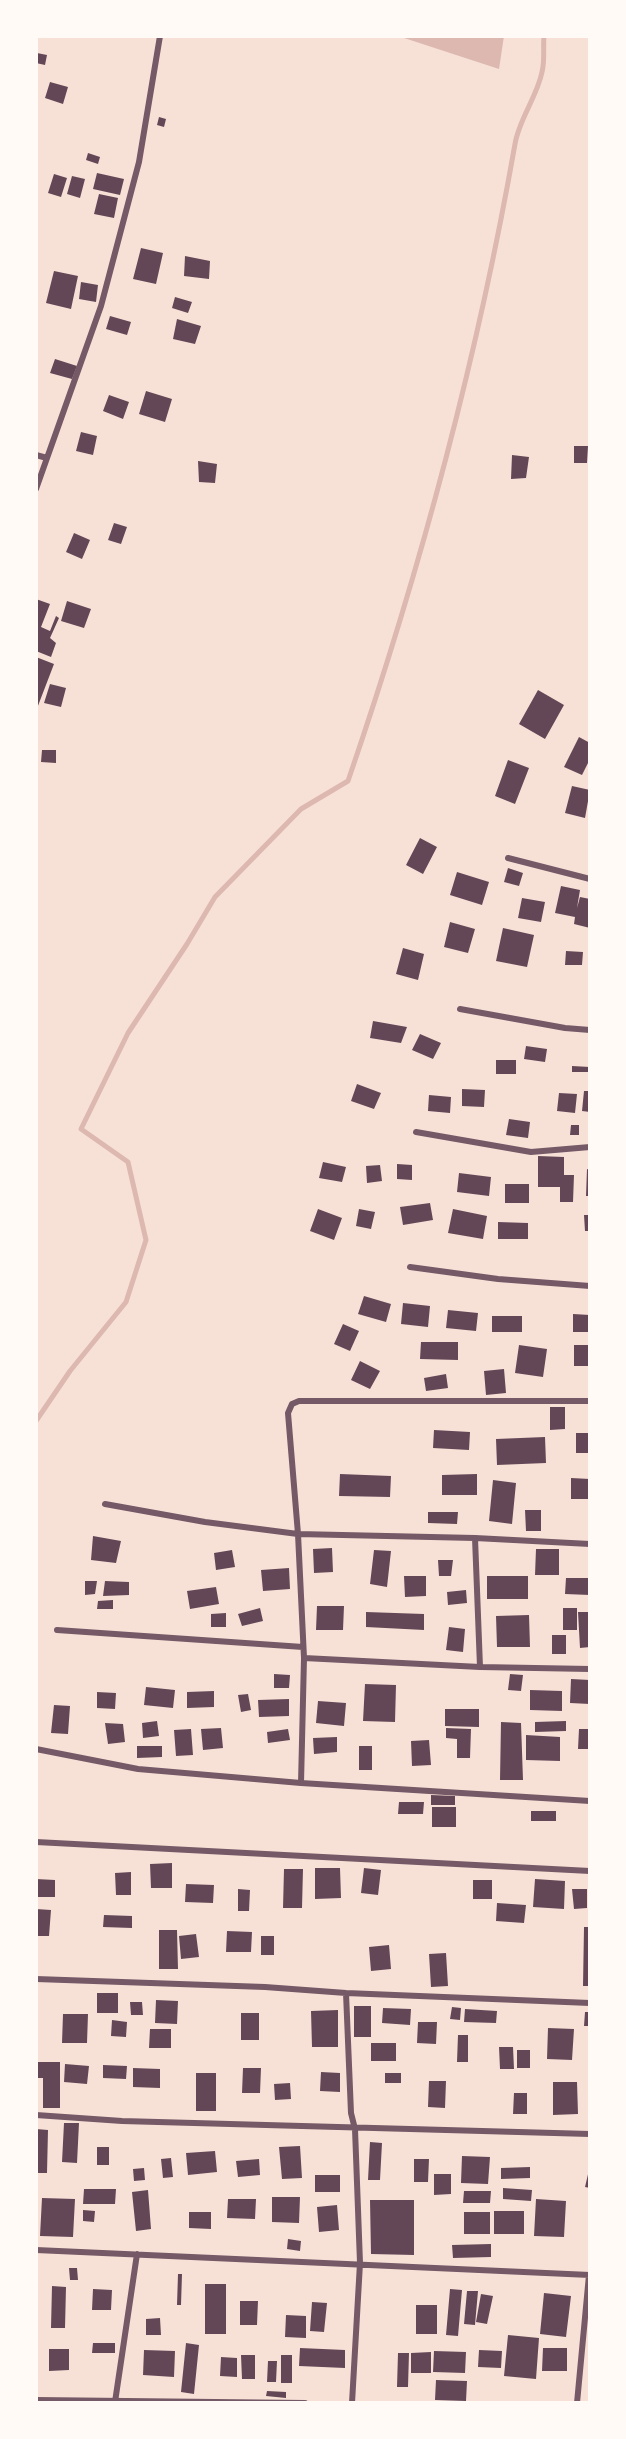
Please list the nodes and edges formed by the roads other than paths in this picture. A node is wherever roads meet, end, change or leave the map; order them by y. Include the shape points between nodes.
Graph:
1 (160, 36) edge
2 (36, 455) edge
3 (47, 458) junction
4 (36, 489) edge
5 (508, 858) dead end
6 (590, 879) edge
7 (460, 1009) dead end
8 (590, 1030) edge
9 (416, 1132) dead end
10 (590, 1147) edge
11 (410, 1267) dead end
12 (590, 1286) edge
13 (590, 1401) edge
14 (105, 1504) dead end
15 (298, 1534) junction
16 (475, 1538) junction
17 (590, 1544) edge
18 (57, 1630) dead end
19 (303, 1647) junction
20 (304, 1658) junction
21 (480, 1667) junction
22 (590, 1669) edge
23 (36, 1749) edge
24 (301, 1783) junction
25 (590, 1802) edge
26 (36, 1842) edge
27 (590, 1871) edge
28 (36, 1979) edge
29 (346, 1993) junction
30 (590, 2003) edge
31 (36, 2115) edge
32 (355, 2129) junction
33 (590, 2134) edge
34 (36, 2250) edge
35 (137, 2254) junction
36 (360, 2263) junction
37 (590, 2275) edge
38 (36, 2400) edge
39 (115, 2402) edge
40 (305, 2403) edge
41 (352, 2403) edge
42 (577, 2403) edge

1 - 3 street via 139,162 101,306
2 - 3 street
3 - 4 street
5 - 6 street
7 - 8 street
9 - 10 street via 531,1152
11 - 12 street via 498,1280
13 - 15 street via 292,1404 288,1413
14 - 15 street
15 - 16 street
15 - 19 street
16 - 17 street
16 - 21 street
18 - 19 street
19 - 20 street
20 - 21 street
20 - 24 street
21 - 22 street
23 - 24 street via 138,1769
24 - 25 street
26 - 27 street
28 - 29 street
29 - 30 street
29 - 32 street
31 - 32 street
32 - 33 street
32 - 36 street
34 - 35 street
35 - 36 street
35 - 39 street
36 - 37 street
36 - 41 street
37 - 42 street
38 - 39 street
39 - 40 street

